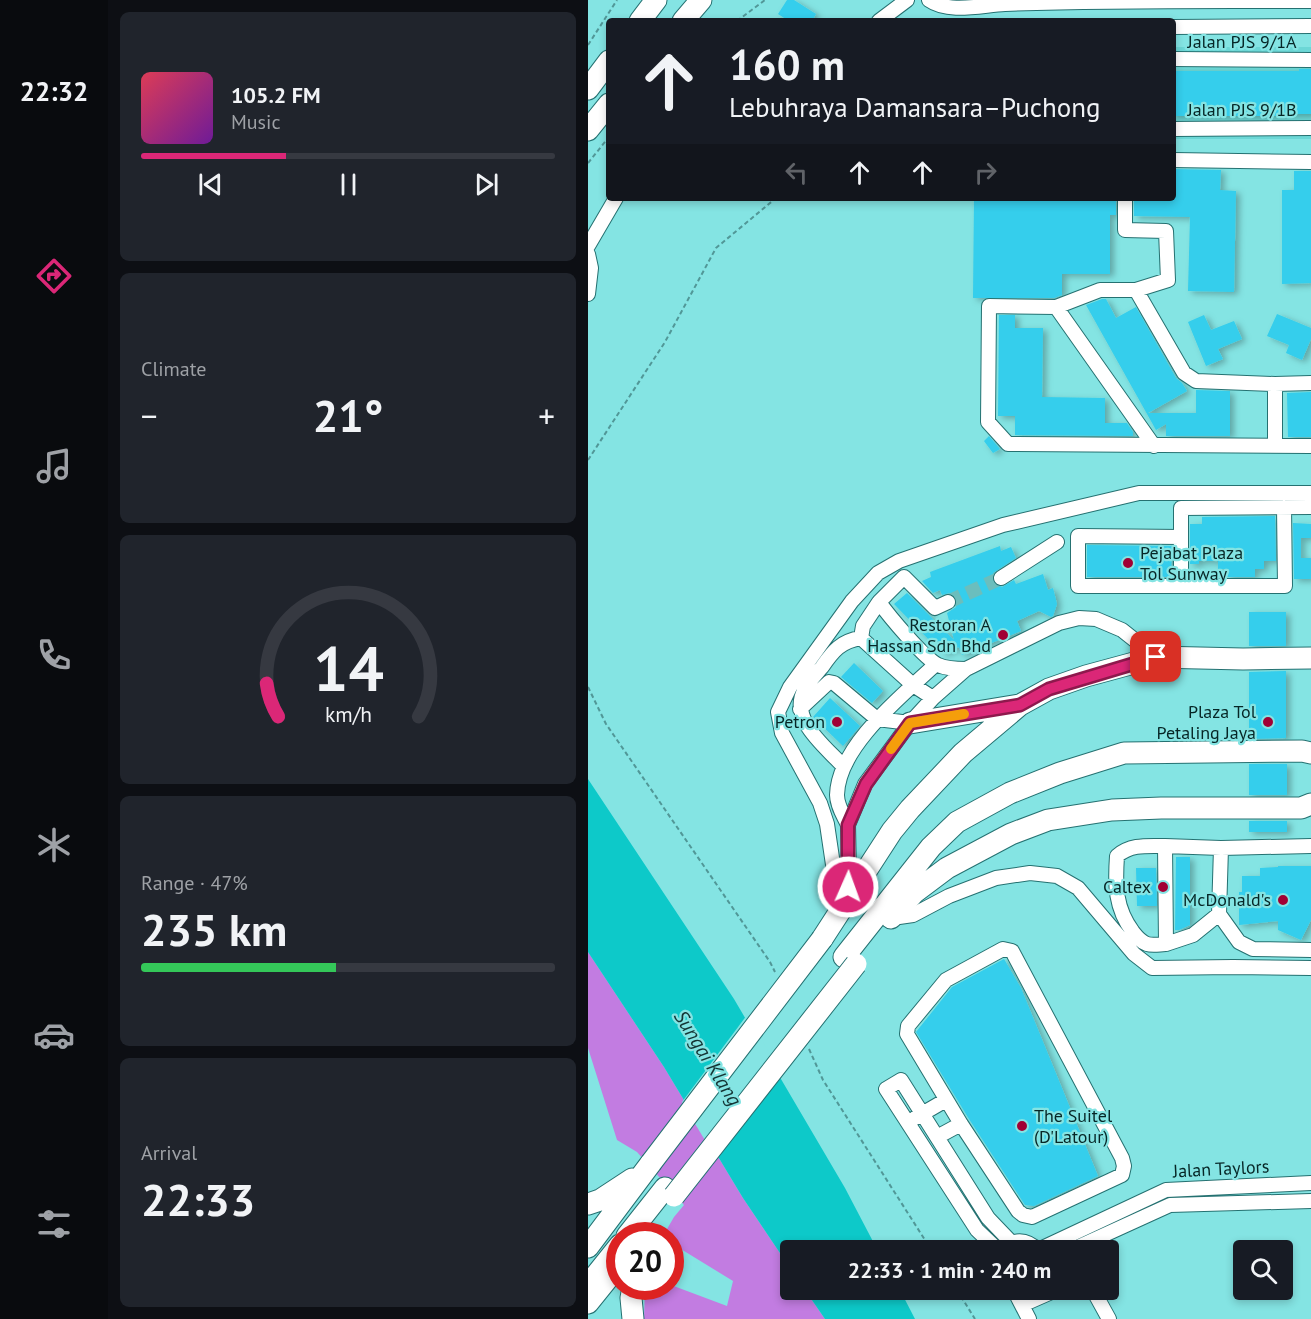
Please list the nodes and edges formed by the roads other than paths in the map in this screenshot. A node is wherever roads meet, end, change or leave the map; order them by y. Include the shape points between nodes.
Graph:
1 (656, 0) edge
2 (701, 0) edge
3 (907, 0) edge
4 (1213, 0) edge
5 (1224, 0) edge
6 (1242, 1) edge
7 (1311, 1) edge
8 (932, 2) edge
9 (985, 3) edge
10 (953, 14) edge
11 (642, 18) edge
12 (685, 18) edge
13 (883, 18) edge
14 (1311, 26) edge
15 (1176, 27) edge
16 (1224, 27) junction
17 (1242, 27) junction
18 (1176, 59) edge
19 (1311, 60) edge
20 (606, 65) edge
21 (588, 89) edge
22 (606, 108) edge
23 (1311, 128) edge
24 (1176, 129) edge
25 (588, 130) edge
26 (1176, 160) edge
27 (1311, 162) edge
28 (614, 201) edge
29 (1125, 201) edge
30 (588, 246) edge
31 (588, 254) edge
32 (1136, 290) junction
33 (588, 294) edge
34 (1056, 307) junction
35 (1311, 383) edge
36 (1275, 384) junction
37 (1275, 445) junction
38 (1154, 446) junction
39 (1311, 446) edge
40 (1311, 493) edge
41 (1284, 507) junction
42 (1311, 507) edge
43 (1181, 537) junction
44 (1057, 542) dead end
45 (1001, 578) tunnel mouth
46 (1181, 586) junction
47 (879, 602) junction
48 (948, 602) tunnel mouth
49 (861, 638) junction
50 (1156, 657) junction
51 (1310, 658) edge
52 (936, 664) junction
53 (966, 669) junction
54 (913, 686) junction
55 (933, 698) junction
56 (1020, 705) junction
57 (800, 709) junction
58 (877, 719) junction
59 (910, 723) junction
60 (1311, 753) edge
61 (843, 766) junction
62 (1311, 804) edge
63 (848, 825) junction
64 (1165, 846) junction
65 (1311, 846) edge
66 (1221, 848) junction
67 (843, 909) junction
68 (1219, 914) junction
69 (1104, 916) junction
70 (892, 918) junction
71 (1122, 919) junction
72 (1166, 944) junction
73 (1311, 950) edge
74 (850, 960) junction
75 (1311, 968) edge
76 (946, 1100) junction
77 (922, 1113) junction
78 (908, 1122) junction
79 (961, 1124) junction
80 (937, 1137) junction
81 (651, 1163) junction
82 (1311, 1183) edge
83 (1311, 1201) edge
84 (588, 1204) edge
85 (650, 1222) edge
86 (992, 1240) edge
87 (1000, 1240) edge
88 (1061, 1240) edge
89 (1095, 1240) edge
90 (588, 1246) edge
91 (606, 1262) edge
92 (606, 1282) edge
93 (588, 1285) edge
94 (631, 1300) edge
95 (1019, 1300) edge
96 (1033, 1300) edge
97 (1099, 1300) edge
98 (588, 1303) edge
99 (1022, 1305) junction
100 (633, 1319) edge
101 (1029, 1319) edge
102 (1109, 1319) edge

1 - 11 highway
2 - 12 highway
3 - 13 street
4 - 5 street
4 - 9 street
5 - 6 street
5 - 16 street
6 - 7 street
6 - 17 street
8 - 10 street
9 - 10 street
14 - 17 street
15 - 16 street
16 - 17 street
18 - 19 street, Jalan PJS 9/1A
20 - 21 highway
22 - 25 highway
23 - 24 street, Jalan PJS 9/1B
26 - 27 street
28 - 30 street
29 - 32 street via 1125,230 1166,231 1168,280
31 - 33 street
32 - 34 street via 1100,290
32 - 36 street via 1184,373 1196,381
34 - 38 street
34 - 38 street via 989,306 988,422 1008,444
35 - 36 street
36 - 37 street
37 - 38 street
37 - 39 street
40 - 67 street via 1139,493 1003,525 899,561 878,573 790,687 777,712 782,733 820,803
41 - 42 street
41 - 43 street via 1180,508
41 - 46 street via 1285,586
43 - 46 street
43 - 46 street via 1078,536 1078,586
44 - 45 street
47 - 48 street via 904,577 935,608
47 - 49 street via 863,626
47 - 52 street
49 - 54 street
49 - 57 street via 836,648 804,690
50 - 51 highway
50 - 53 street via 1122,630 1095,619 1079,618 1059,623
50 - 56 highway via 1049,689
52 - 53 street
52 - 54 street
53 - 55 street
54 - 55 street
54 - 58 street
55 - 59 street
56 - 59 highway
56 - 67 highway via 963,753 910,809
57 - 58 street via 829,682
57 - 61 street via 806,725
58 - 59 street
58 - 61 street
59 - 63 street via 866,784
60 - 74 highway via 1124,753 1060,772 1010,793 957,822 938,841
61 - 63 street via 837,794
62 - 70 highway via 1301,808 1112,810 1048,820 1011,834 947,868 915,892
63 - 67 street via 849,870
64 - 66 street
64 - 71 street via 1130,848 1117,856 1116,894
64 - 72 street
65 - 66 street
66 - 68 street
67 - 81 highway, bridge
68 - 72 street via 1194,935
68 - 73 street via 1239,942 1253,949
69 - 70 street via 1078,888 1057,876 1030,873 996,878 913,915
69 - 71 street
69 - 75 street via 1134,954 1152,968
70 - 74 highway
71 - 72 street via 1142,942
74 - 85 highway, bridge
76 - 77 street
76 - 79 street
76 - 79 street via 907,1034 908,1026 946,980 1008,949 1122,1158 1122,1175 1032,1217 1023,1215
77 - 78 street
77 - 78 street via 901,1080 886,1089
77 - 80 street
78 - 86 street via 977,1230
79 - 80 street
80 - 87 street
81 - 84 highway via 625,1184
81 - 90 highway
82 - 88 street, Jalan Taylors via 1166,1190
83 - 89 street, Jalan Taylors via 1170,1205
91 - 93 highway
92 - 98 highway
94 - 100 highway
95 - 99 street
96 - 99 street
97 - 102 street
99 - 101 street

